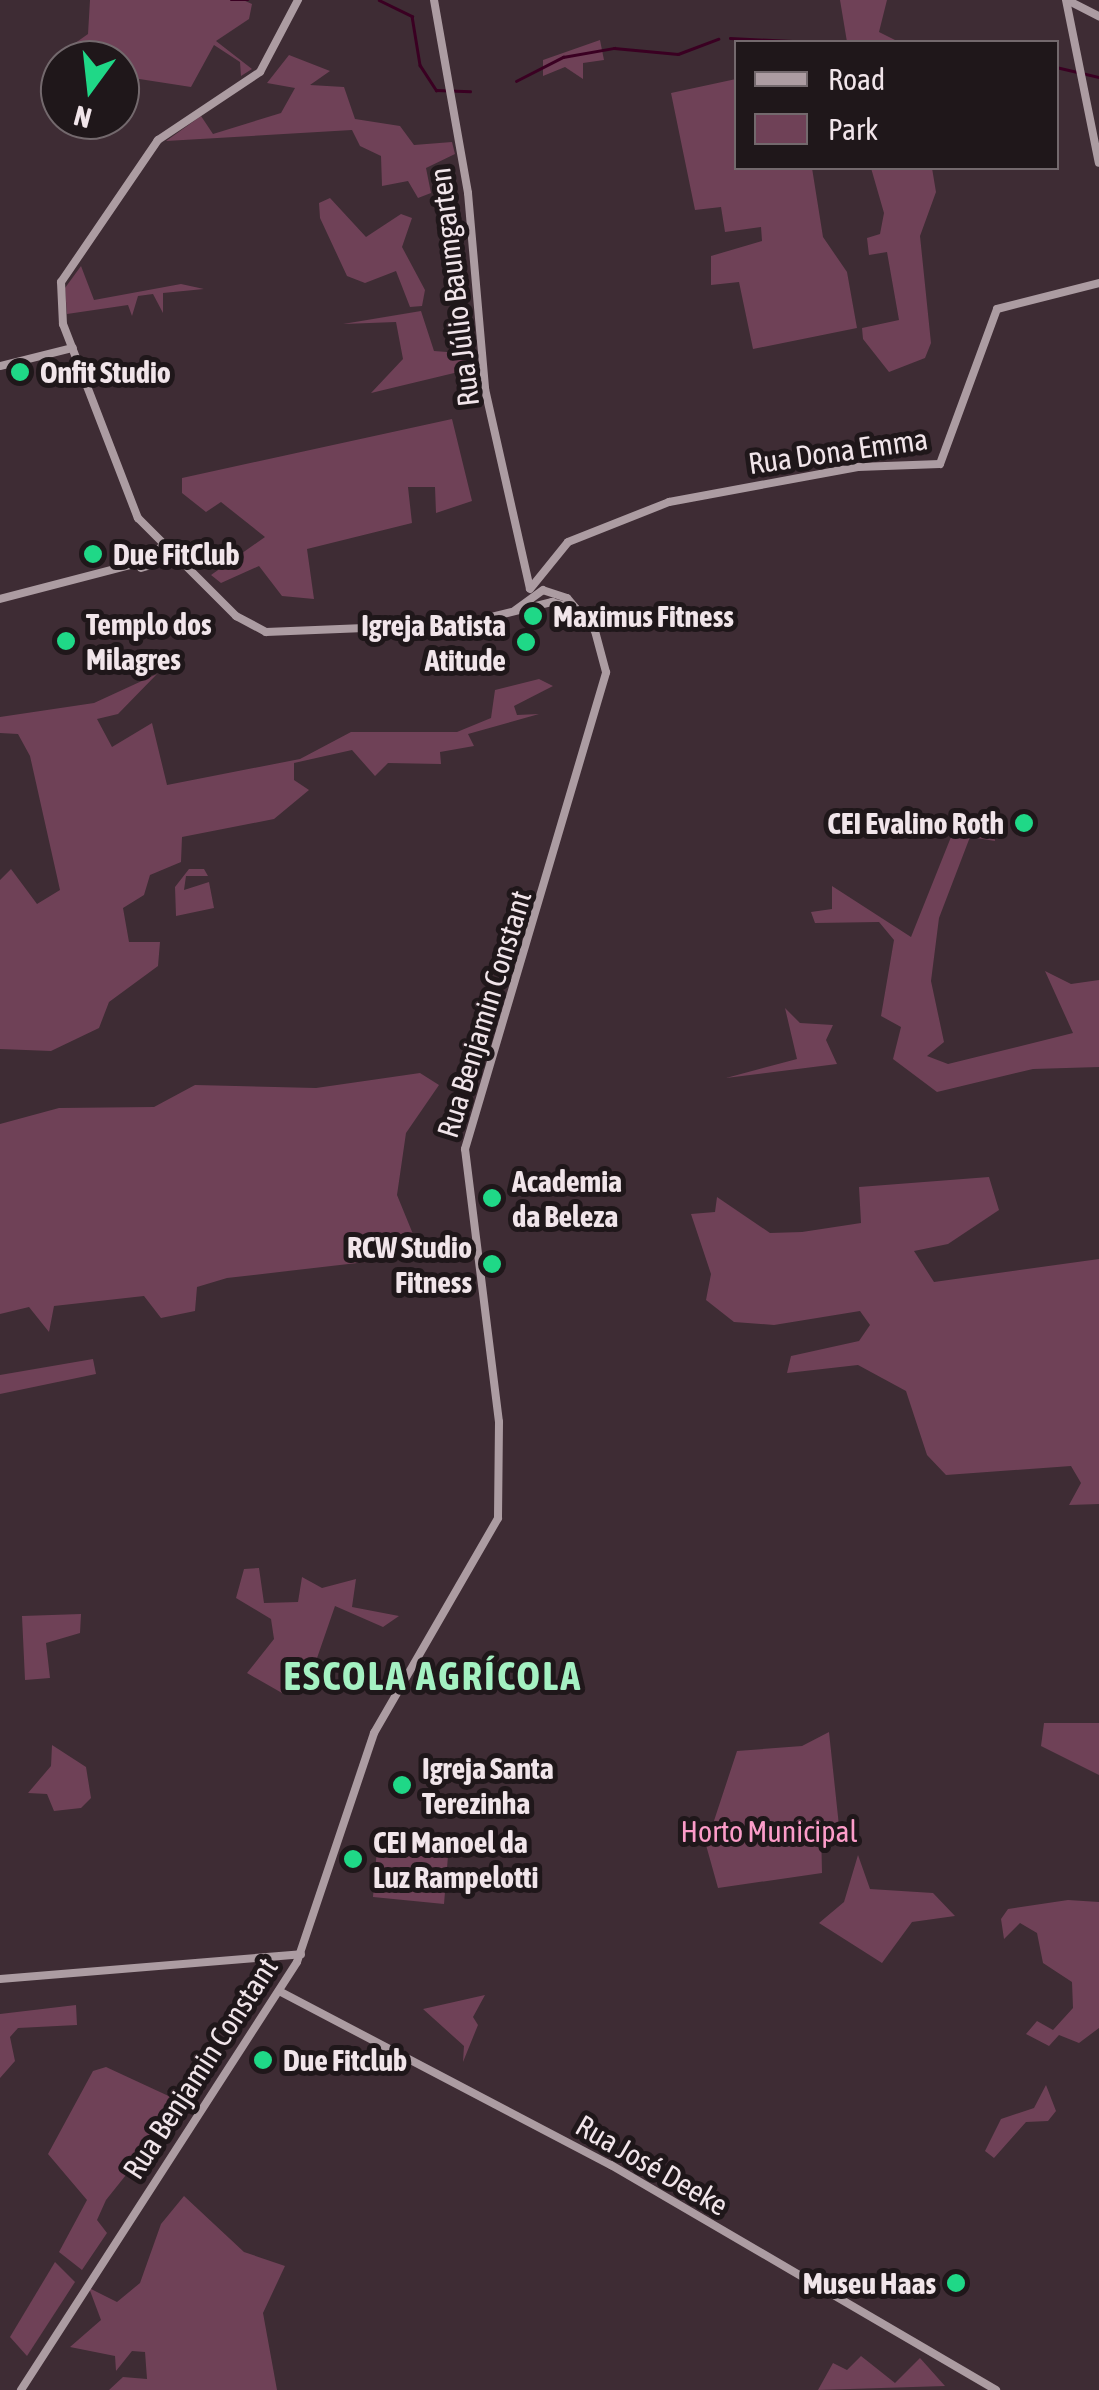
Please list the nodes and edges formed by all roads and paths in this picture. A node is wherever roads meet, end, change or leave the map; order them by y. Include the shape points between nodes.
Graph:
1 (298, 0) edge
2 (434, 0) edge
3 (1066, 0) edge
4 (1099, 16) edge
5 (1099, 163) edge
6 (1099, 282) edge
7 (73, 348) junction
8 (0, 366) edge
9 (162, 546) junction
10 (174, 558) junction
11 (555, 563) junction
12 (525, 568) junction
13 (97, 576) junction
14 (541, 578) junction
15 (557, 591) junction
16 (531, 592) junction
17 (0, 600) edge
18 (552, 602) junction
19 (540, 604) junction
20 (516, 610) junction
21 (583, 614) junction
22 (301, 1954) junction
23 (0, 1979) edge
24 (279, 1991) junction
25 (22, 2390) edge
26 (996, 2390) edge

1 - 7 main road via 260,72 164,134 134,187 77,248 59,303
2 - 12 main road, Rua Júlio Baumgarten via 452,93 480,358
3 - 4 main road
3 - 5 main road
6 - 11 main road, Rua Dona Emma via 997,309 940,464 858,467 669,502 575,538
7 - 8 main road
7 - 9 main road via 133,508
9 - 10 main road
9 - 13 main road via 146,562
10 - 13 main road
10 - 20 main road via 266,632 463,624
11 - 14 main road, Rua Dona Emma
11 - 15 main road
12 - 14 main road
12 - 16 main road, Rua Júlio Baumgarten
13 - 17 main road
14 - 15 main road, Rua Benjamin Constant
14 - 16 main road, Rua Dona Emma
15 - 16 main road
15 - 18 main road
15 - 21 main road, Rua Benjamin Constant
16 - 19 main road
16 - 20 main road
18 - 19 main road
18 - 21 main road
19 - 20 main road
21 - 22 main road, Rua Benjamin Constant via 605,653 603,690 465,1149 500,1437 498,1518 374,1733
22 - 23 main road
22 - 24 main road, Rua Benjamin Constant
24 - 25 main road, Rua Benjamin Constant
24 - 26 main road, Rua José Deeke via 610,2165

